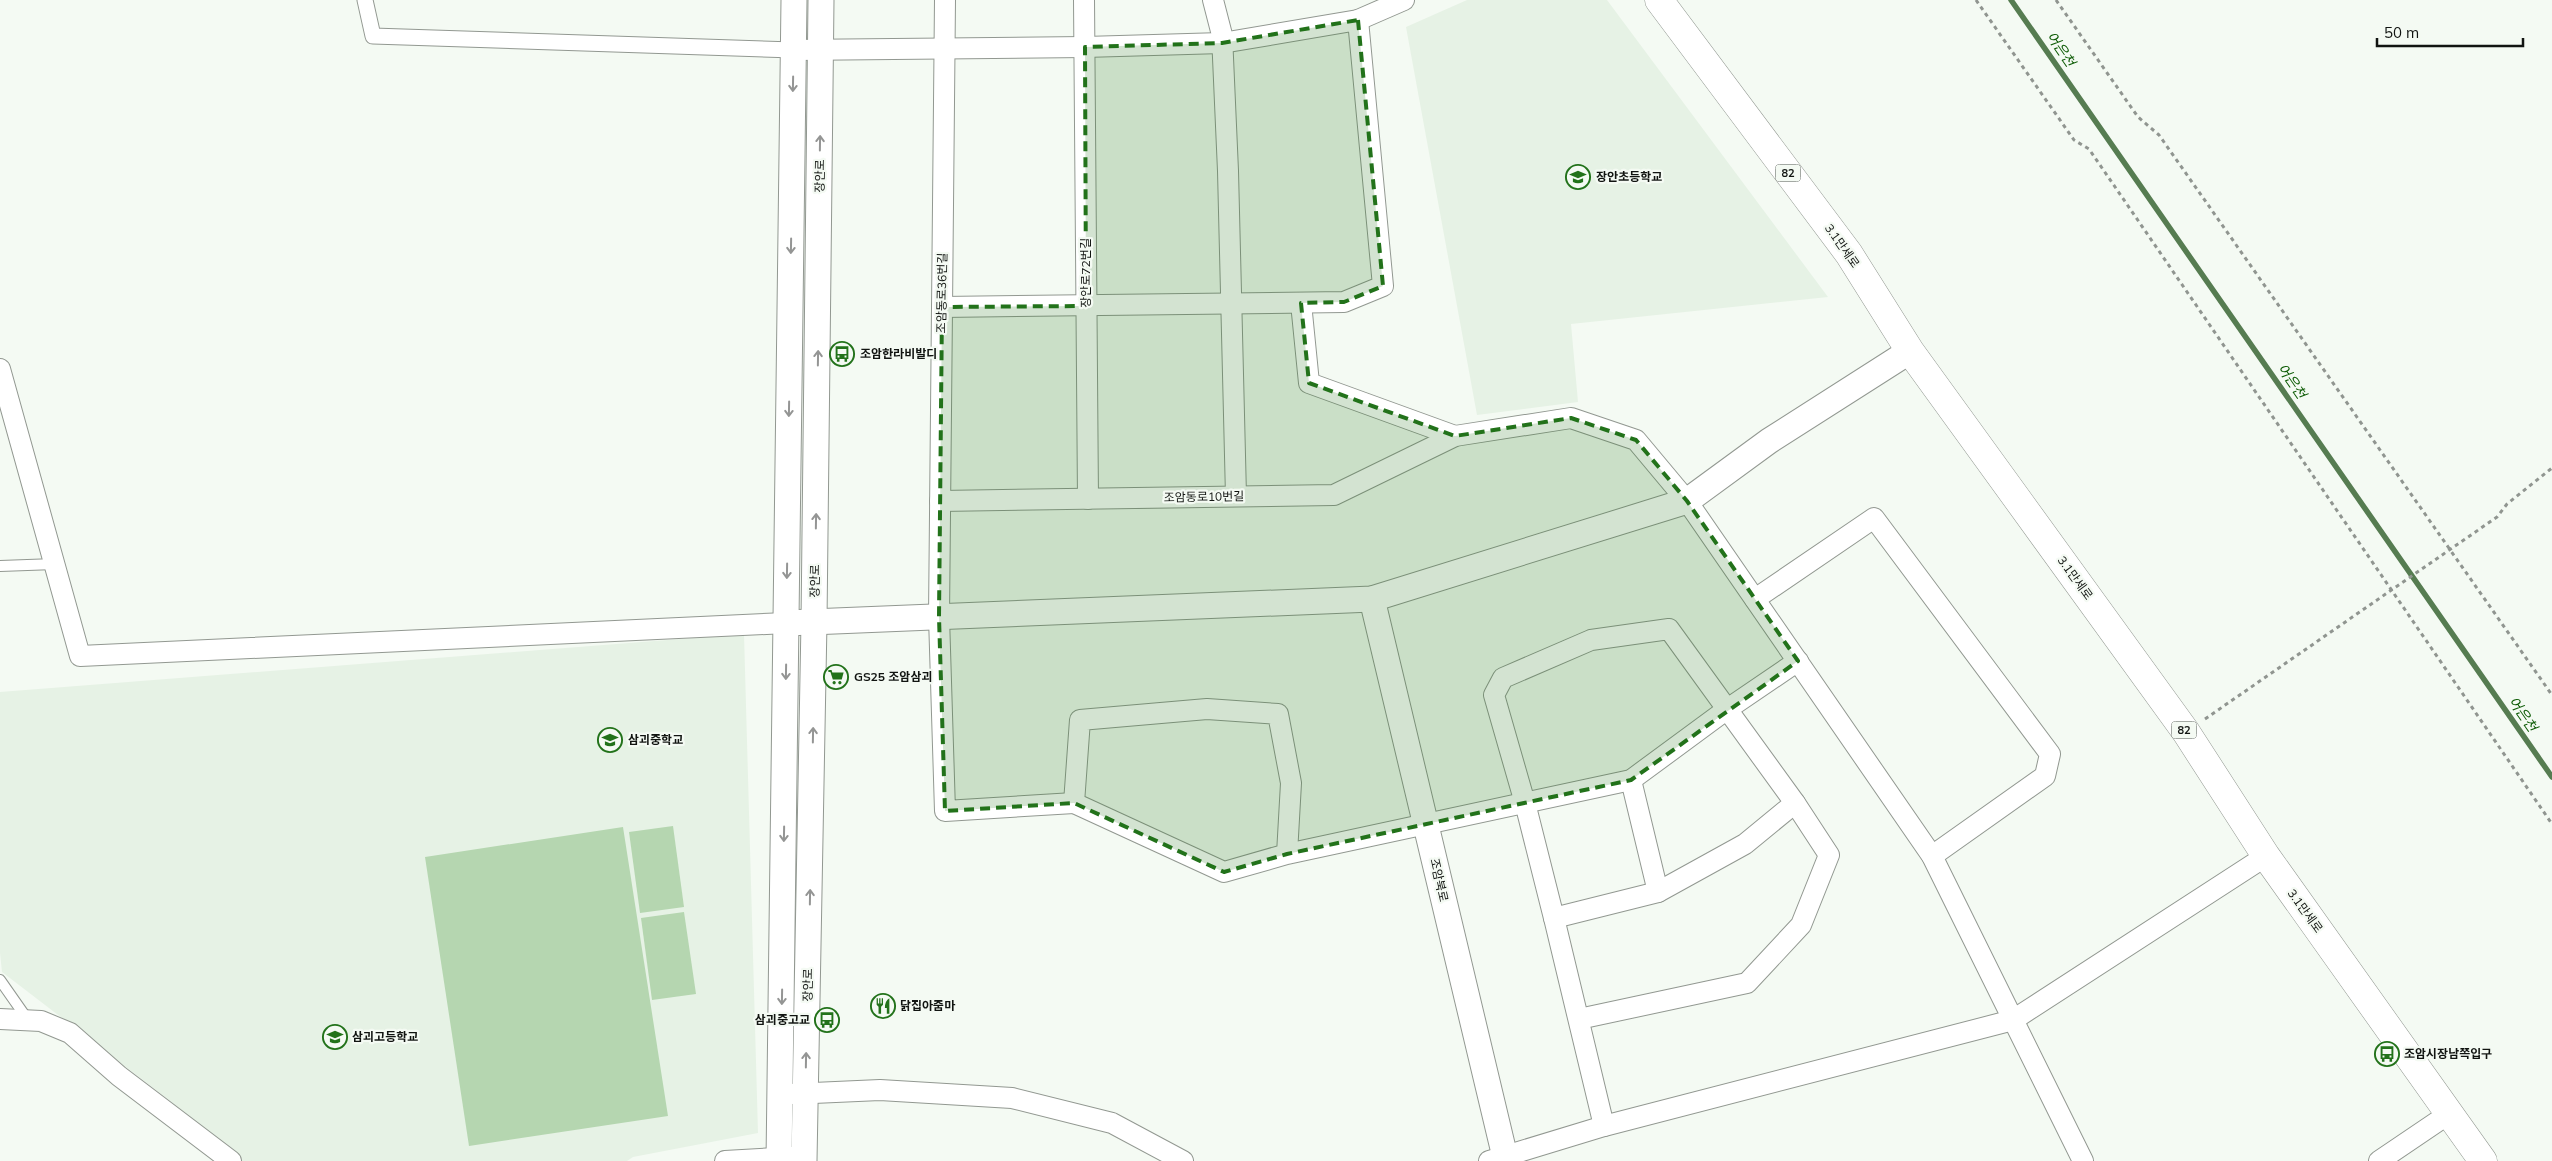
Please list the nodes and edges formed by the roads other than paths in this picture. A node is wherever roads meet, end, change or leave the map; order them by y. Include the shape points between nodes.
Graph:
1 (365, 0) edge
2 (794, 0) edge
3 (821, 0) edge
4 (946, 0) edge
5 (1084, 0) edge
6 (1213, 0) edge
7 (1404, 0) edge
8 (1659, 0) edge
9 (1358, 20) junction
10 (1222, 43) junction
11 (945, 47) junction
12 (1085, 47) junction
13 (822, 49) junction
14 (794, 50) junction
15 (1301, 303) junction
16 (1233, 305) junction
17 (1086, 306) junction
18 (942, 307) junction
19 (1910, 351) junction
20 (0, 369) edge
21 (1455, 436) junction
22 (1236, 496) junction
23 (1088, 498) junction
24 (940, 501) junction
25 (1687, 501) junction
26 (55, 564) junction
27 (0, 566) edge
28 (1372, 599) junction
29 (1755, 599) junction
30 (939, 617) junction
31 (814, 622) junction
32 (786, 623) junction
33 (1798, 661) junction
34 (1726, 710) junction
35 (1631, 780) junction
36 (1074, 803) junction
37 (1525, 803) junction
38 (1795, 803) junction
39 (1426, 826) junction
40 (1287, 854) junction
41 (1932, 856) junction
42 (2266, 856) junction
43 (1658, 892) junction
44 (1554, 918) junction
45 (0, 980) edge
46 (0, 1019) edge
47 (1579, 1019) junction
48 (28, 1020) junction
49 (2013, 1020) junction
50 (806, 1093) junction
51 (781, 1094) junction
52 (2450, 1113) junction
53 (1604, 1126) junction
54 (779, 1159) edge
55 (804, 1159) edge
56 (1500, 1160) edge
57 (231, 1161) edge
58 (725, 1161) edge
59 (1183, 1161) edge
60 (2083, 1161) edge
61 (2380, 1161) edge
62 (2483, 1161) edge

1 - 14 street via 373,36
2 - 14 street, 장안로
3 - 13 street, 장안로
4 - 11 street, 조암동로36번길
5 - 12 street, 장안로72번길
6 - 10 street
7 - 9 street
8 - 19 main road, 3.1만세로 / 82 via 1849,254
9 - 10 street
9 - 15 street via 1383,286 1344,302
10 - 12 street
10 - 16 street
11 - 12 street
11 - 13 street
11 - 18 street, 조암동로36번길
12 - 17 street, 장안로72번길
13 - 14 street
31 -> 13 street, 장안로
14 -> 32 street, 장안로
15 - 16 street
15 - 21 street, 조암동로10번길 via 1309,382
16 - 17 street
16 - 22 street
17 - 18 street
17 - 23 street, 장안로72번길
18 - 24 street, 조암동로36번길
19 - 25 street via 1769,441
19 - 42 main road, 3.1만세로 / 82 via 2186,732
20 - 26 street
21 - 22 street, 조암동로10번길 via 1334,495
21 - 25 street, 조암동로10번길 via 1572,418 1636,440
22 - 23 street, 조암동로10번길
23 - 24 street, 조암동로10번길
24 - 30 street, 조암동로36번길
25 - 28 street
25 - 29 street, 조암동로10번길
26 - 27 lane
26 - 32 street via 80,656
28 - 30 street
28 - 39 street, 조암북로
29 - 33 street, 조암동로10번길
29 - 41 street via 1874,518 2050,754 2045,776
30 - 31 street
30 - 36 street, 조암동로36번길 via 945,811
31 - 32 street
50 -> 31 street, 장안로
32 -> 51 street, 장안로
33 - 34 street
33 - 41 street, 조암동로10번길
34 - 35 street
34 - 37 street via 1669,629 1591,640 1503,678 1494,695
34 - 38 street
35 - 37 street
35 - 43 street
36 - 40 street via 1224,872
36 - 40 street via 1080,720 1207,709 1278,714 1291,783
37 - 39 street
37 - 44 street
38 - 43 street via 1745,844
38 - 47 street via 1829,855 1801,925 1747,983
39 - 40 street
39 - 56 street, 조암북로
41 - 49 street, 조암동로10번길
42 - 49 street
42 - 52 main road, 3.1만세로 / 82
43 - 44 street
44 - 47 street
45 - 48 lane
46 - 48 street
47 - 53 street
48 - 57 street via 41,1021 70,1033 119,1076
49 - 53 street
49 - 60 street, 조암동로10번길
50 - 51 street
50 - 55 street, 장안로
50 - 59 street via 880,1090 1012,1098 1112,1123
51 - 54 street, 장안로
52 - 61 street
52 - 62 main road, 3.1만세로 / 82
53 - 56 street
54 - 55 street
54 - 58 street

